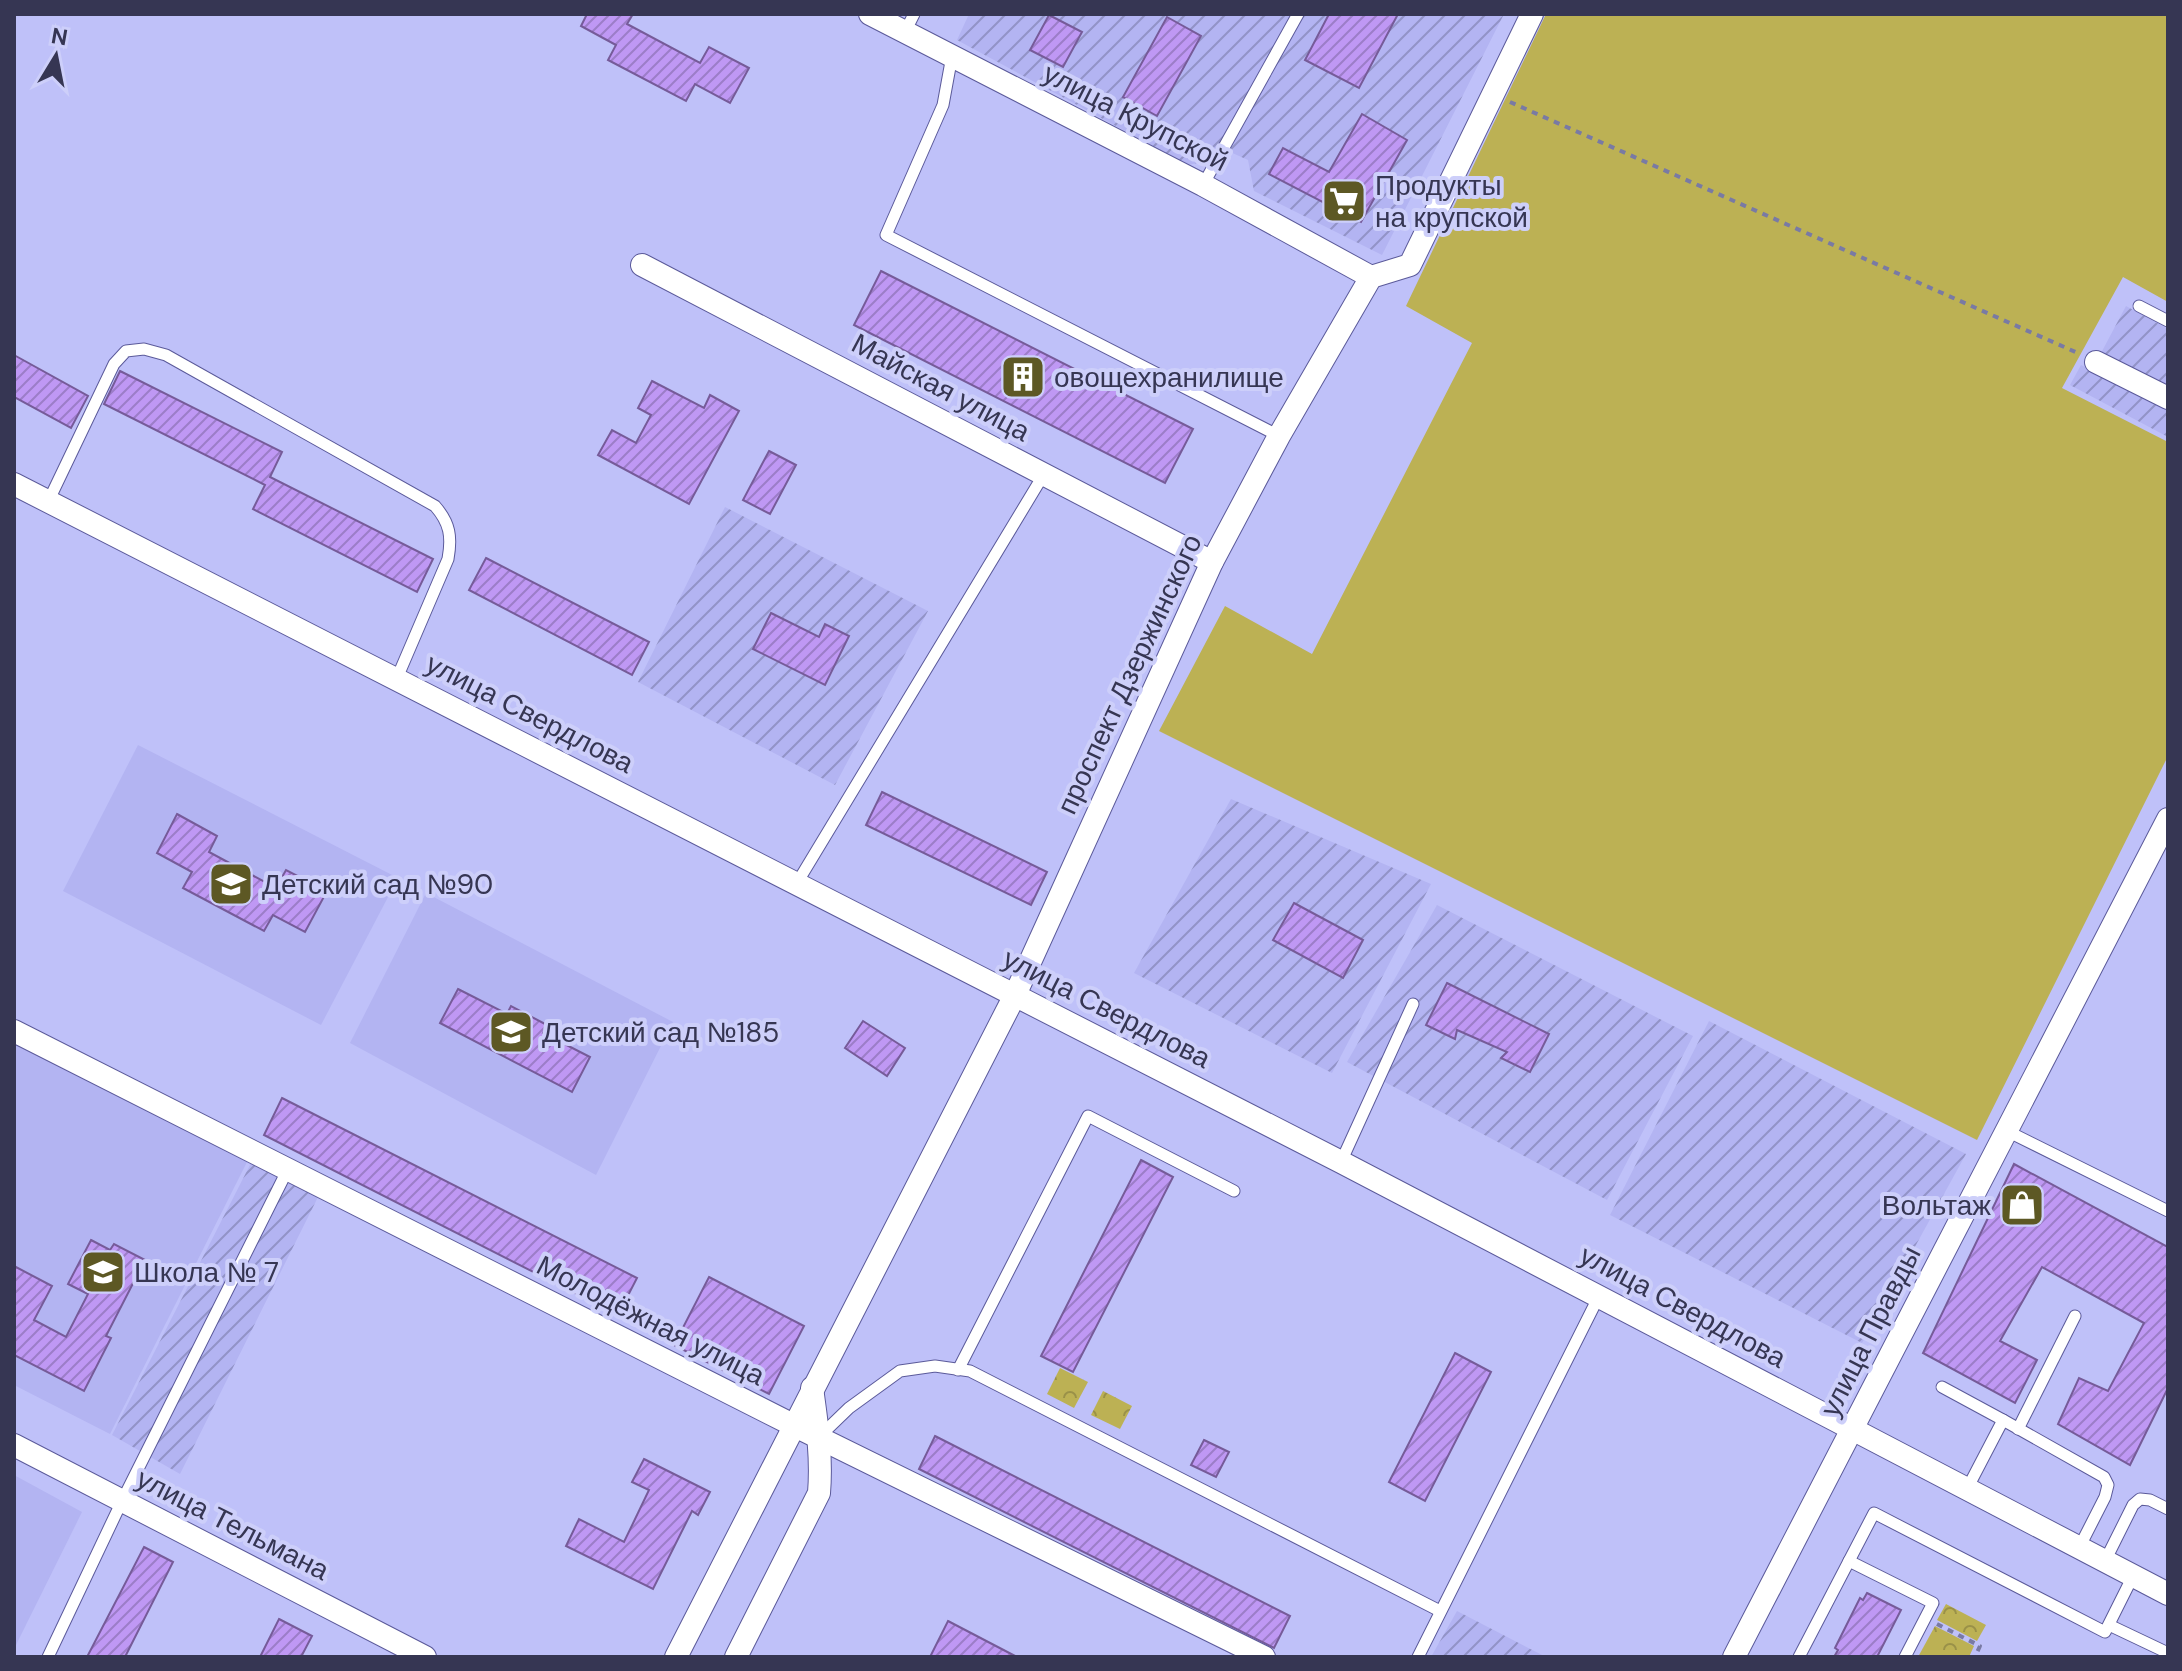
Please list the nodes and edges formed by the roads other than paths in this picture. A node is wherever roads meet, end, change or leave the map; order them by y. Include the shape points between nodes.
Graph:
1 (870, 14) edge
2 (1298, 14) edge
3 (1532, 14) edge
4 (910, 23) edge
5 (952, 56) junction
6 (1203, 185) junction
7 (642, 265) dead end
8 (1371, 277) junction
9 (2139, 306) dead end
10 (2168, 321) edge
11 (2096, 362) road end
12 (2168, 398) edge
13 (1279, 436) junction
14 (1044, 474) junction
15 (14, 484) edge
16 (48, 502) junction
17 (1212, 562) junction
18 (397, 678) junction
19 (2168, 819) edge
20 (797, 883) junction
21 (1015, 995) junction
22 (1413, 1004) dead end
23 (14, 1031) edge
24 (2007, 1131) junction
25 (1341, 1162) junction
26 (287, 1171) junction
27 (1234, 1191) dead end
28 (2168, 1211) edge
29 (1599, 1296) junction
30 (2075, 1316) dead end
31 (958, 1370) junction
32 (1942, 1387) dead end
33 (812, 1388) junction
34 (2003, 1420) junction
35 (795, 1426) junction
36 (2018, 1429) junction
37 (1853, 1430) junction
38 (819, 1436) junction
39 (14, 1445) edge
40 (1967, 1489) junction
41 (122, 1501) junction
42 (2168, 1509) edge
43 (2079, 1548) junction
44 (1849, 1561) junction
45 (2105, 1561) junction
46 (2133, 1576) junction
47 (2168, 1594) edge
48 (1440, 1611) junction
49 (2109, 1625) junction
50 (2168, 1653) edge
51 (48, 1657) edge
52 (425, 1657) edge
53 (676, 1657) edge
54 (736, 1657) edge
55 (1264, 1657) edge
56 (1418, 1657) edge
57 (1734, 1657) edge
58 (1799, 1657) edge
59 (1905, 1657) edge

1 - 4 street, улица Крупской
2 - 6 lane
3 - 8 street via 1410,265
4 - 5 street, улица Крупской
5 - 6 street, улица Крупской
5 - 13 lane via 943,105 886,235
6 - 8 street, улица Крупской
7 - 14 street, Майская улица
8 - 13 street, проспект Дзержинского
9 - 10 lane
11 - 12 street
13 - 17 street, проспект Дзержинского
14 - 17 street, Майская улица
14 - 20 lane
15 - 16 street, улица Свердлова
16 - 18 street, улица Свердлова
16 - 18 lane via 114,364 126,351 166,355 435,506 446,519 448,559
17 - 21 street, проспект Дзержинского
18 - 20 street, улица Свердлова
19 - 24 street, улица Правды
20 - 21 street, улица Свердлова
21 - 25 street, улица Свердлова
21 - 33 street, проспект Дзержинского
22 - 25 lane
23 - 26 street, Молодёжная улица
24 - 28 lane
24 - 37 street, улица Правды
25 - 29 street, улица Свердлова
26 - 35 street, Молодёжная улица
26 - 41 lane
27 - 31 lane via 1088,1116
29 - 37 street, улица Свердлова
29 - 48 lane
30 - 36 lane
31 - 38 lane via 935,1366 900,1371
31 - 48 lane via 970,1371
32 - 34 lane
33 - 35 street, проспект Дзержинского
33 - 38 street
34 - 36 lane
34 - 40 lane
35 - 38 street, Молодёжная улица
35 - 53 street, проспект Дзержинского
36 - 43 lane via 2104,1477 2105,1497
37 - 40 street, улица Свердлова
37 - 57 street, улица Правды
38 - 54 street via 819,1493
38 - 55 street, Молодёжная улица
39 - 41 street, улица Тельмана
40 - 43 street, улица Свердлова
41 - 51 lane
41 - 52 street, улица Тельмана
42 - 45 lane via 2140,1499
43 - 45 street, улица Свердлова
44 - 49 lane via 1874,1513 2105,1632
44 - 58 lane
44 - 59 lane via 1933,1603
45 - 46 street, улица Свердлова
46 - 47 street, улица Свердлова
46 - 49 lane
48 - 56 lane
49 - 50 lane

